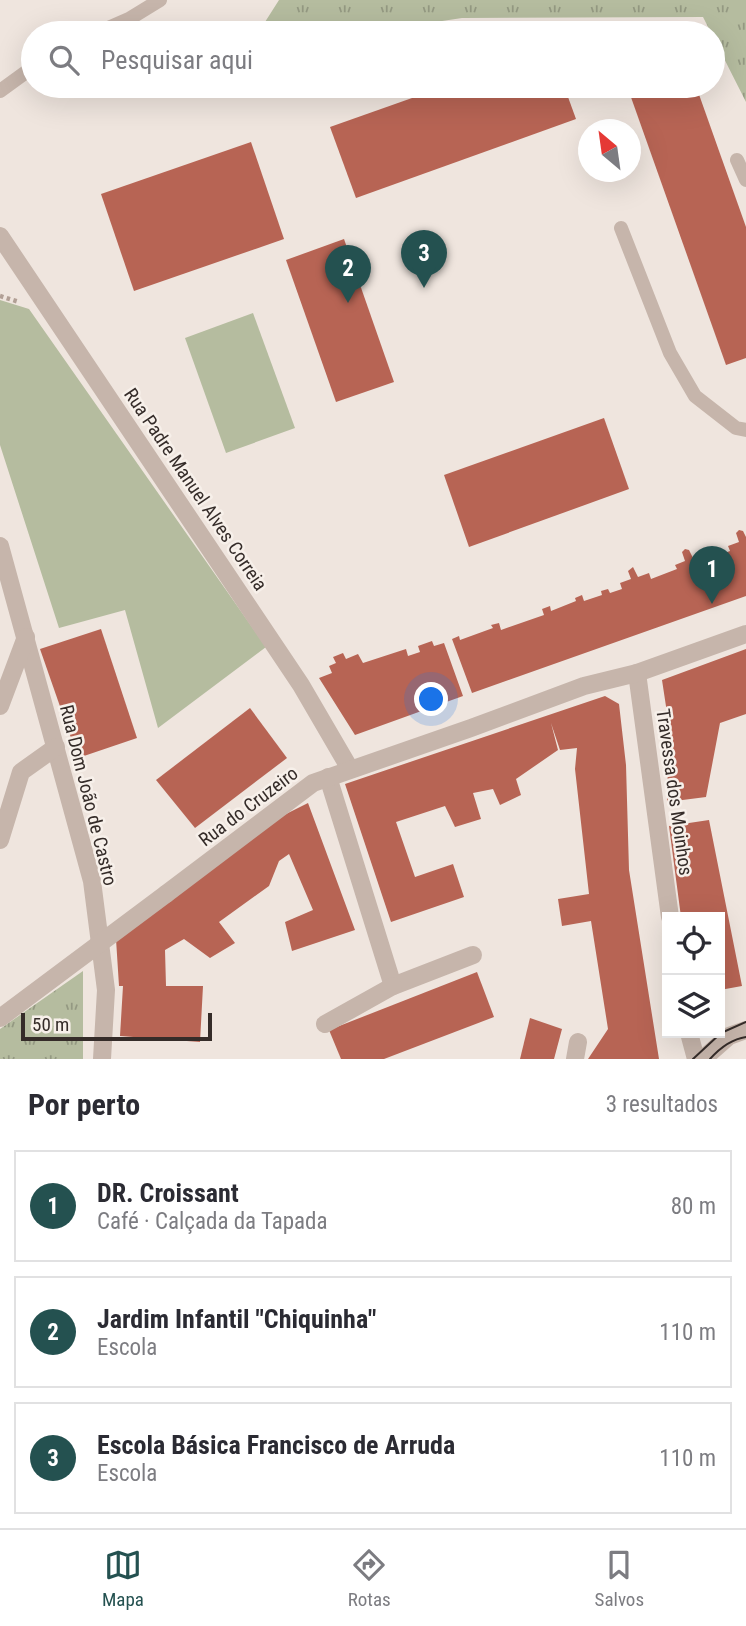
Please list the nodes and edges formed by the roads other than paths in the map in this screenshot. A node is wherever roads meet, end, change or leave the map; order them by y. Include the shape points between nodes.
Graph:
1 (160, 0) edge
2 (124, 21) edge
3 (21, 76) edge
4 (0, 91) edge
5 (737, 159) dead end
6 (746, 180) edge
7 (621, 228) dead end
8 (0, 236) edge
9 (746, 430) edge
10 (0, 546) edge
11 (746, 634) edge
12 (26, 636) junction
13 (637, 673) junction
14 (0, 706) edge
15 (56, 747) junction
16 (350, 769) junction
17 (328, 777) junction
18 (0, 840) edge
19 (669, 912) edge
20 (473, 954) dead end
21 (393, 986) junction
22 (0, 1018) edge
23 (325, 1024) dead end
24 (746, 1030) edge
25 (690, 1038) edge
26 (102, 1059) edge
27 (696, 1059) edge
28 (703, 1059) edge

1 - 2 lane
3 - 4 lane
5 - 6 lane
7 - 9 lane via 670,354 695,396 736,428
8 - 16 street, Rua Padre Manuel Alves Correia via 301,685
10 - 12 street, Rua Dom João de Castro
11 - 13 street, Rua do Cruzeiro
12 - 14 street
12 - 15 street, Rua Dom João de Castro
13 - 16 street, Rua do Cruzeiro via 584,686
13 - 19 street, Travessa dos Moinhos
15 - 18 street via 21,772
15 - 26 street, Rua Dom João de Castro via 92,881 106,990
16 - 17 street, Rua do Cruzeiro
17 - 21 street
17 - 22 street, Rua do Cruzeiro, bridge via 299,792
20 - 21 street
21 - 23 street
24 - 28 street via 729,1036
25 - 27 street

